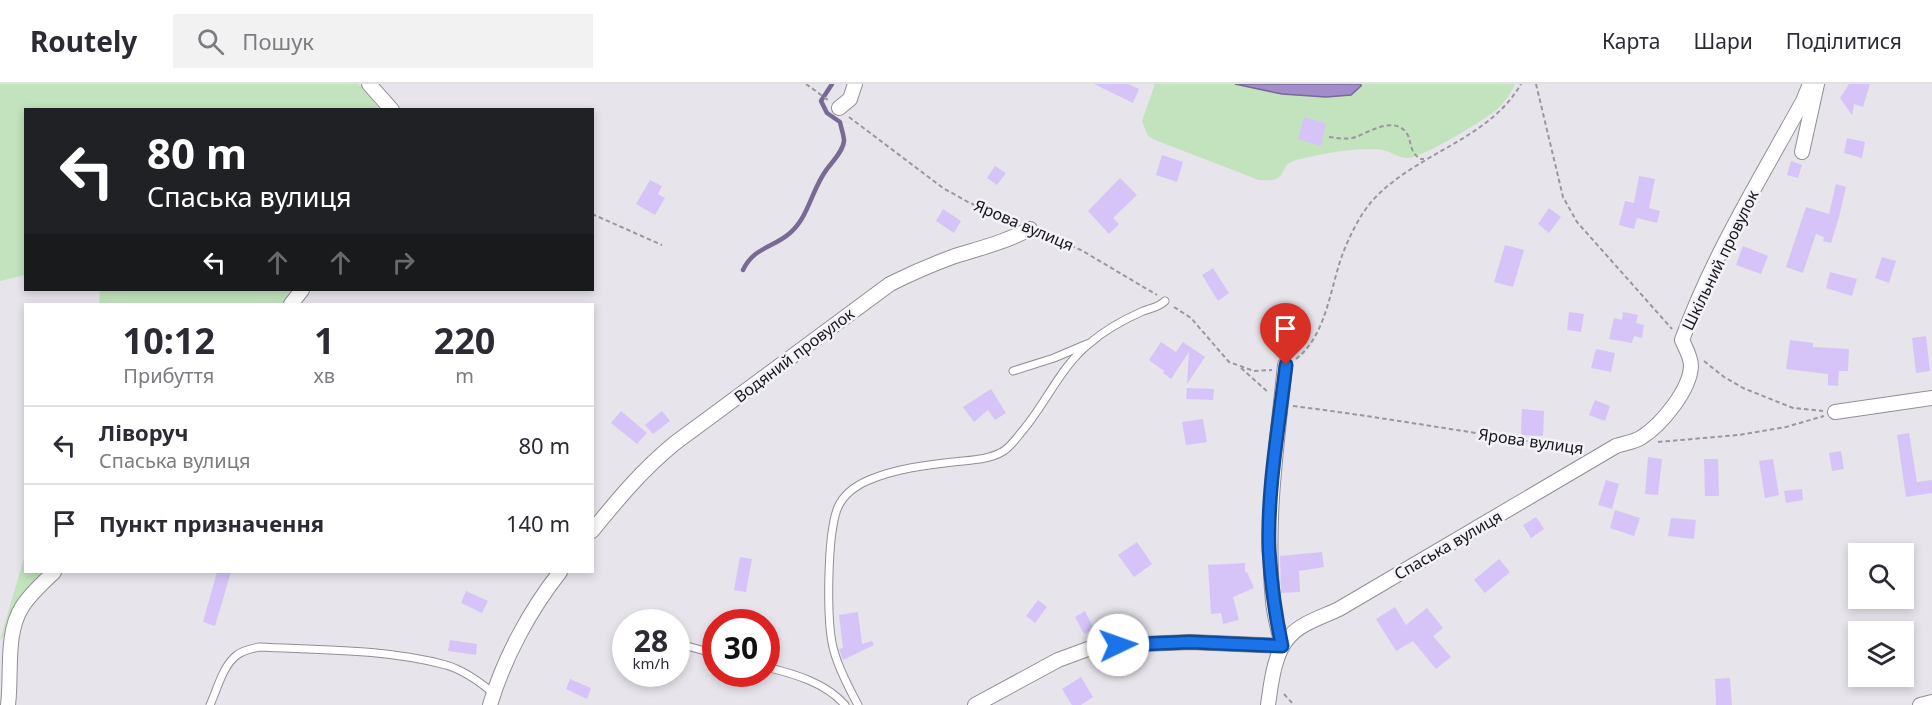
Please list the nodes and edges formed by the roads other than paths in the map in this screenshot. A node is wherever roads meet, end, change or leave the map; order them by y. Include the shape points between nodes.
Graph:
1 (369, 84) edge
2 (855, 84) edge
3 (1810, 84) edge
4 (1817, 84) edge
5 (835, 105) road end
6 (390, 108) edge
7 (1802, 152) dead end
8 (1030, 229) road end
9 (301, 291) edge
10 (1165, 301) road end
11 (292, 303) edge
12 (1090, 343) junction
13 (1286, 365) road end
14 (1012, 371) dead end
15 (1932, 398) edge
16 (1835, 412) road end
17 (1616, 446) joint
18 (594, 529) edge
19 (53, 573) edge
20 (559, 573) edge
21 (1282, 646) junction
22 (780, 672) edge
23 (491, 699) edge
24 (1932, 702) edge
25 (8, 705) edge
26 (210, 705) edge
27 (845, 705) edge
28 (858, 705) edge
29 (975, 705) edge
30 (1268, 705) edge
31 (1920, 705) edge

1 - 6 street
2 - 5 street via 850,99
3 - 17 street, Шкільний провулок via 1711,273 1682,340 1691,363 1689,379 1657,425 1640,438
4 - 7 street
8 - 18 street, Водяний провулок via 890,284 647,466
9 - 11 street
10 - 12 lane via 1122,321
12 - 14 lane
12 - 28 lane via 1002,453 891,472 859,485 843,499 836,516 830,564 831,636 837,662
13 - 21 street via 1269,548 1273,603
15 - 16 street
17 - 21 street, Спаська вулиця via 1339,609 1303,626
19 - 25 street via 28,598 16,619
20 - 23 street via 520,635
21 - 29 street via 1190,642 1096,646 1058,660
21 - 30 street
22 - 27 lane via 820,685
23 - 26 lane via 482,683 448,666 378,653 259,647 236,655
24 - 31 street

